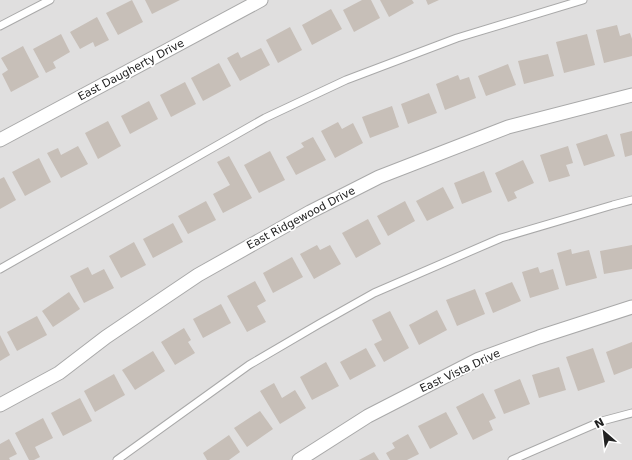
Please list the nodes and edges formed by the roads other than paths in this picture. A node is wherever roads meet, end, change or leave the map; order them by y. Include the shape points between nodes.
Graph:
1 (50, 0) edge
2 (261, 0) edge
3 (583, 0) edge
4 (0, 26) edge
5 (632, 95) edge
6 (0, 140) edge
7 (632, 200) edge
8 (0, 269) edge
9 (632, 307) edge
10 (0, 405) edge
11 (632, 413) edge
12 (117, 460) edge
13 (299, 460) edge
14 (512, 460) edge

1 - 4 lane
2 - 6 street, East Daugherty Drive
3 - 8 lane via 457,38 346,80 265,118
5 - 10 street, East Ridgewood Drive via 508,127 379,177 198,274 58,373
7 - 12 lane via 501,238 374,293 249,365
9 - 13 street, East Vista Drive via 479,359 368,416
11 - 14 lane via 602,421

